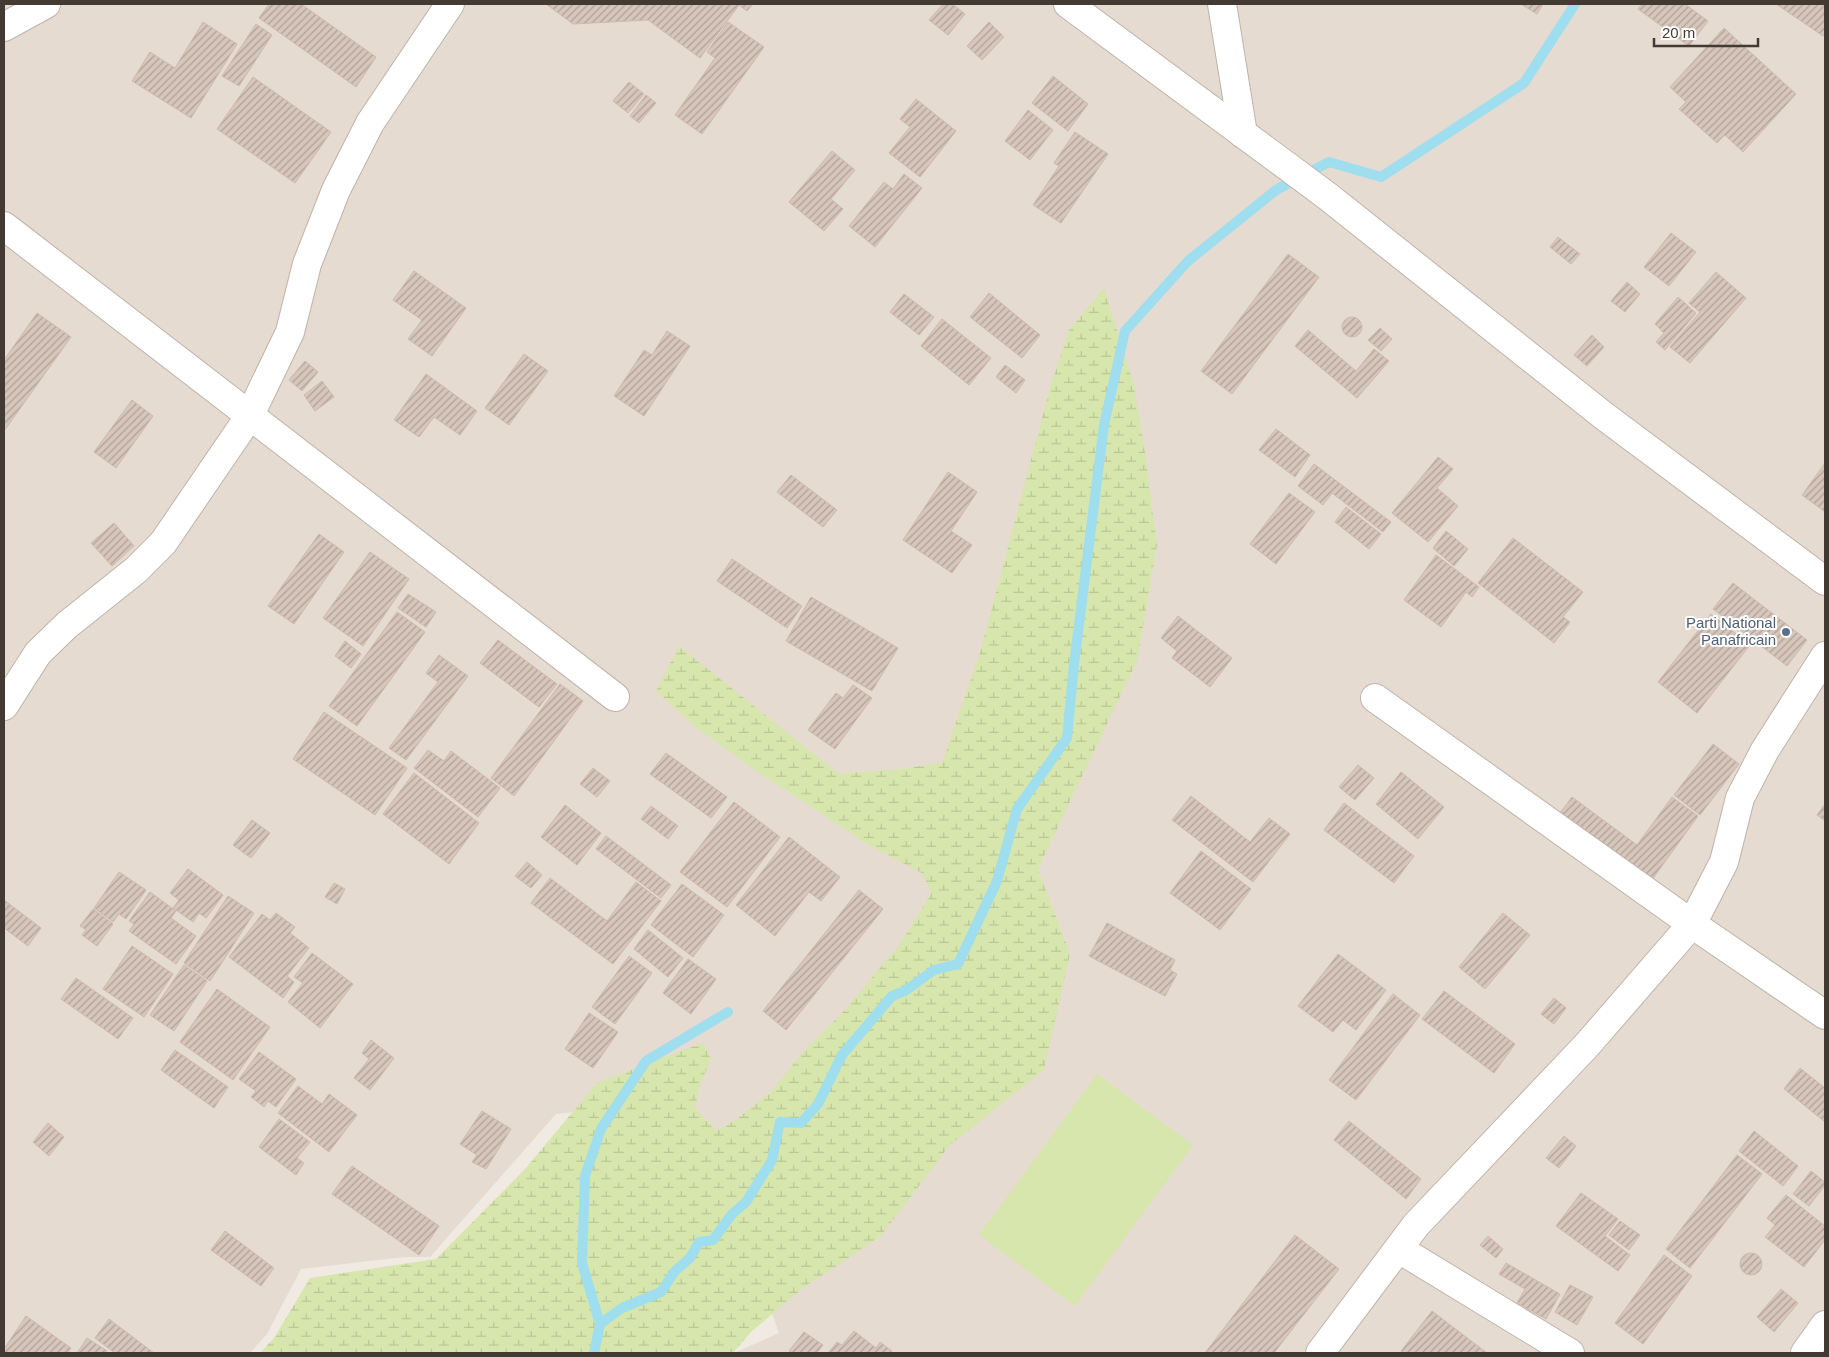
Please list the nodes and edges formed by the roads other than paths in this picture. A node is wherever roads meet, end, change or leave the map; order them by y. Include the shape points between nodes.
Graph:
1 (46, 4) edge
2 (450, 4) edge
3 (1068, 4) edge
4 (1222, 4) edge
5 (4, 27) edge
6 (1243, 134) junction
7 (4, 226) edge
8 (249, 417) junction
9 (1825, 581) edge
10 (1825, 656) edge
11 (615, 697) dead end
12 (1375, 698) dead end
13 (5, 699) edge
14 (1692, 924) junction
15 (1825, 1015) edge
16 (1399, 1249) junction
17 (1825, 1325) edge
18 (1320, 1353) edge
19 (1570, 1353) edge
20 (1805, 1353) edge

1 - 5 street
2 - 8 street via 370,123 336,190 308,264 290,332
3 - 6 street
4 - 6 street
6 - 9 street via 1326,195 1604,416
7 - 8 street
8 - 11 street
8 - 13 street via 163,543 38,653
10 - 14 street via 1765,750 1740,798 1724,862
12 - 14 street
14 - 15 street
14 - 16 street via 1587,1045 1434,1205
16 - 18 street
16 - 19 street
17 - 20 street

